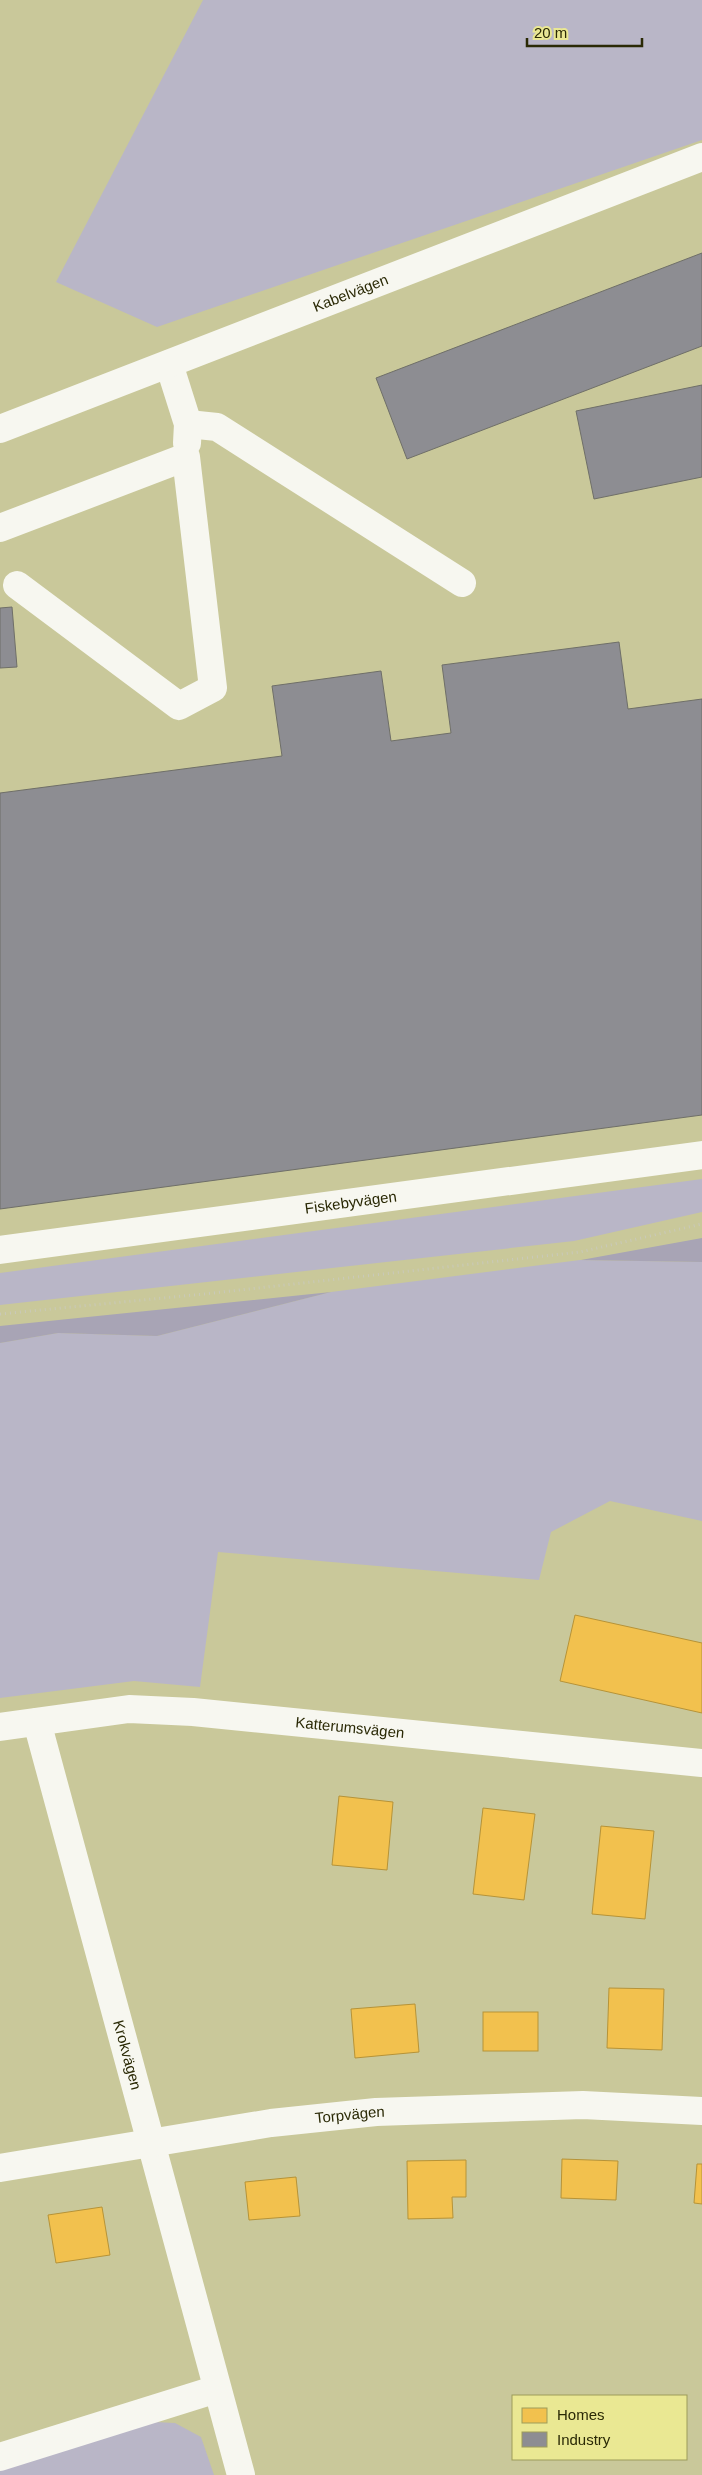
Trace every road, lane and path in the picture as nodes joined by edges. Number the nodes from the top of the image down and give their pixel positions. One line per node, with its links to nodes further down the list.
1 (702, 157): 2 (street, Kabelvägen)
2 (169, 364): 3 (street); 4 (street, Kabelvägen)
3 (188, 424): 5 (street); 7 (street)
4 (0, 430)
5 (186, 457): 6 (street); 8 (street)
6 (0, 528)
7 (462, 583)
8 (17, 585)
9 (702, 1155): 11 (street, Fiskebyvägen)
10 (702, 1224): 12 (path)
11 (0, 1250)
12 (0, 1314)
13 (37, 1722): 14 (street, Katterumsvägen); 15 (street, Katterumsvägen); 17 (street, Krokvägen)
14 (0, 1727)
15 (702, 1763)
16 (702, 2111): 17 (street, Torpvägen)
17 (151, 2143): 18 (street, Torpvägen); 19 (street, Krokvägen)
18 (0, 2168)
19 (217, 2389): 20 (street); 21 (street, Krokvägen)
20 (0, 2457)
21 (241, 2475)

